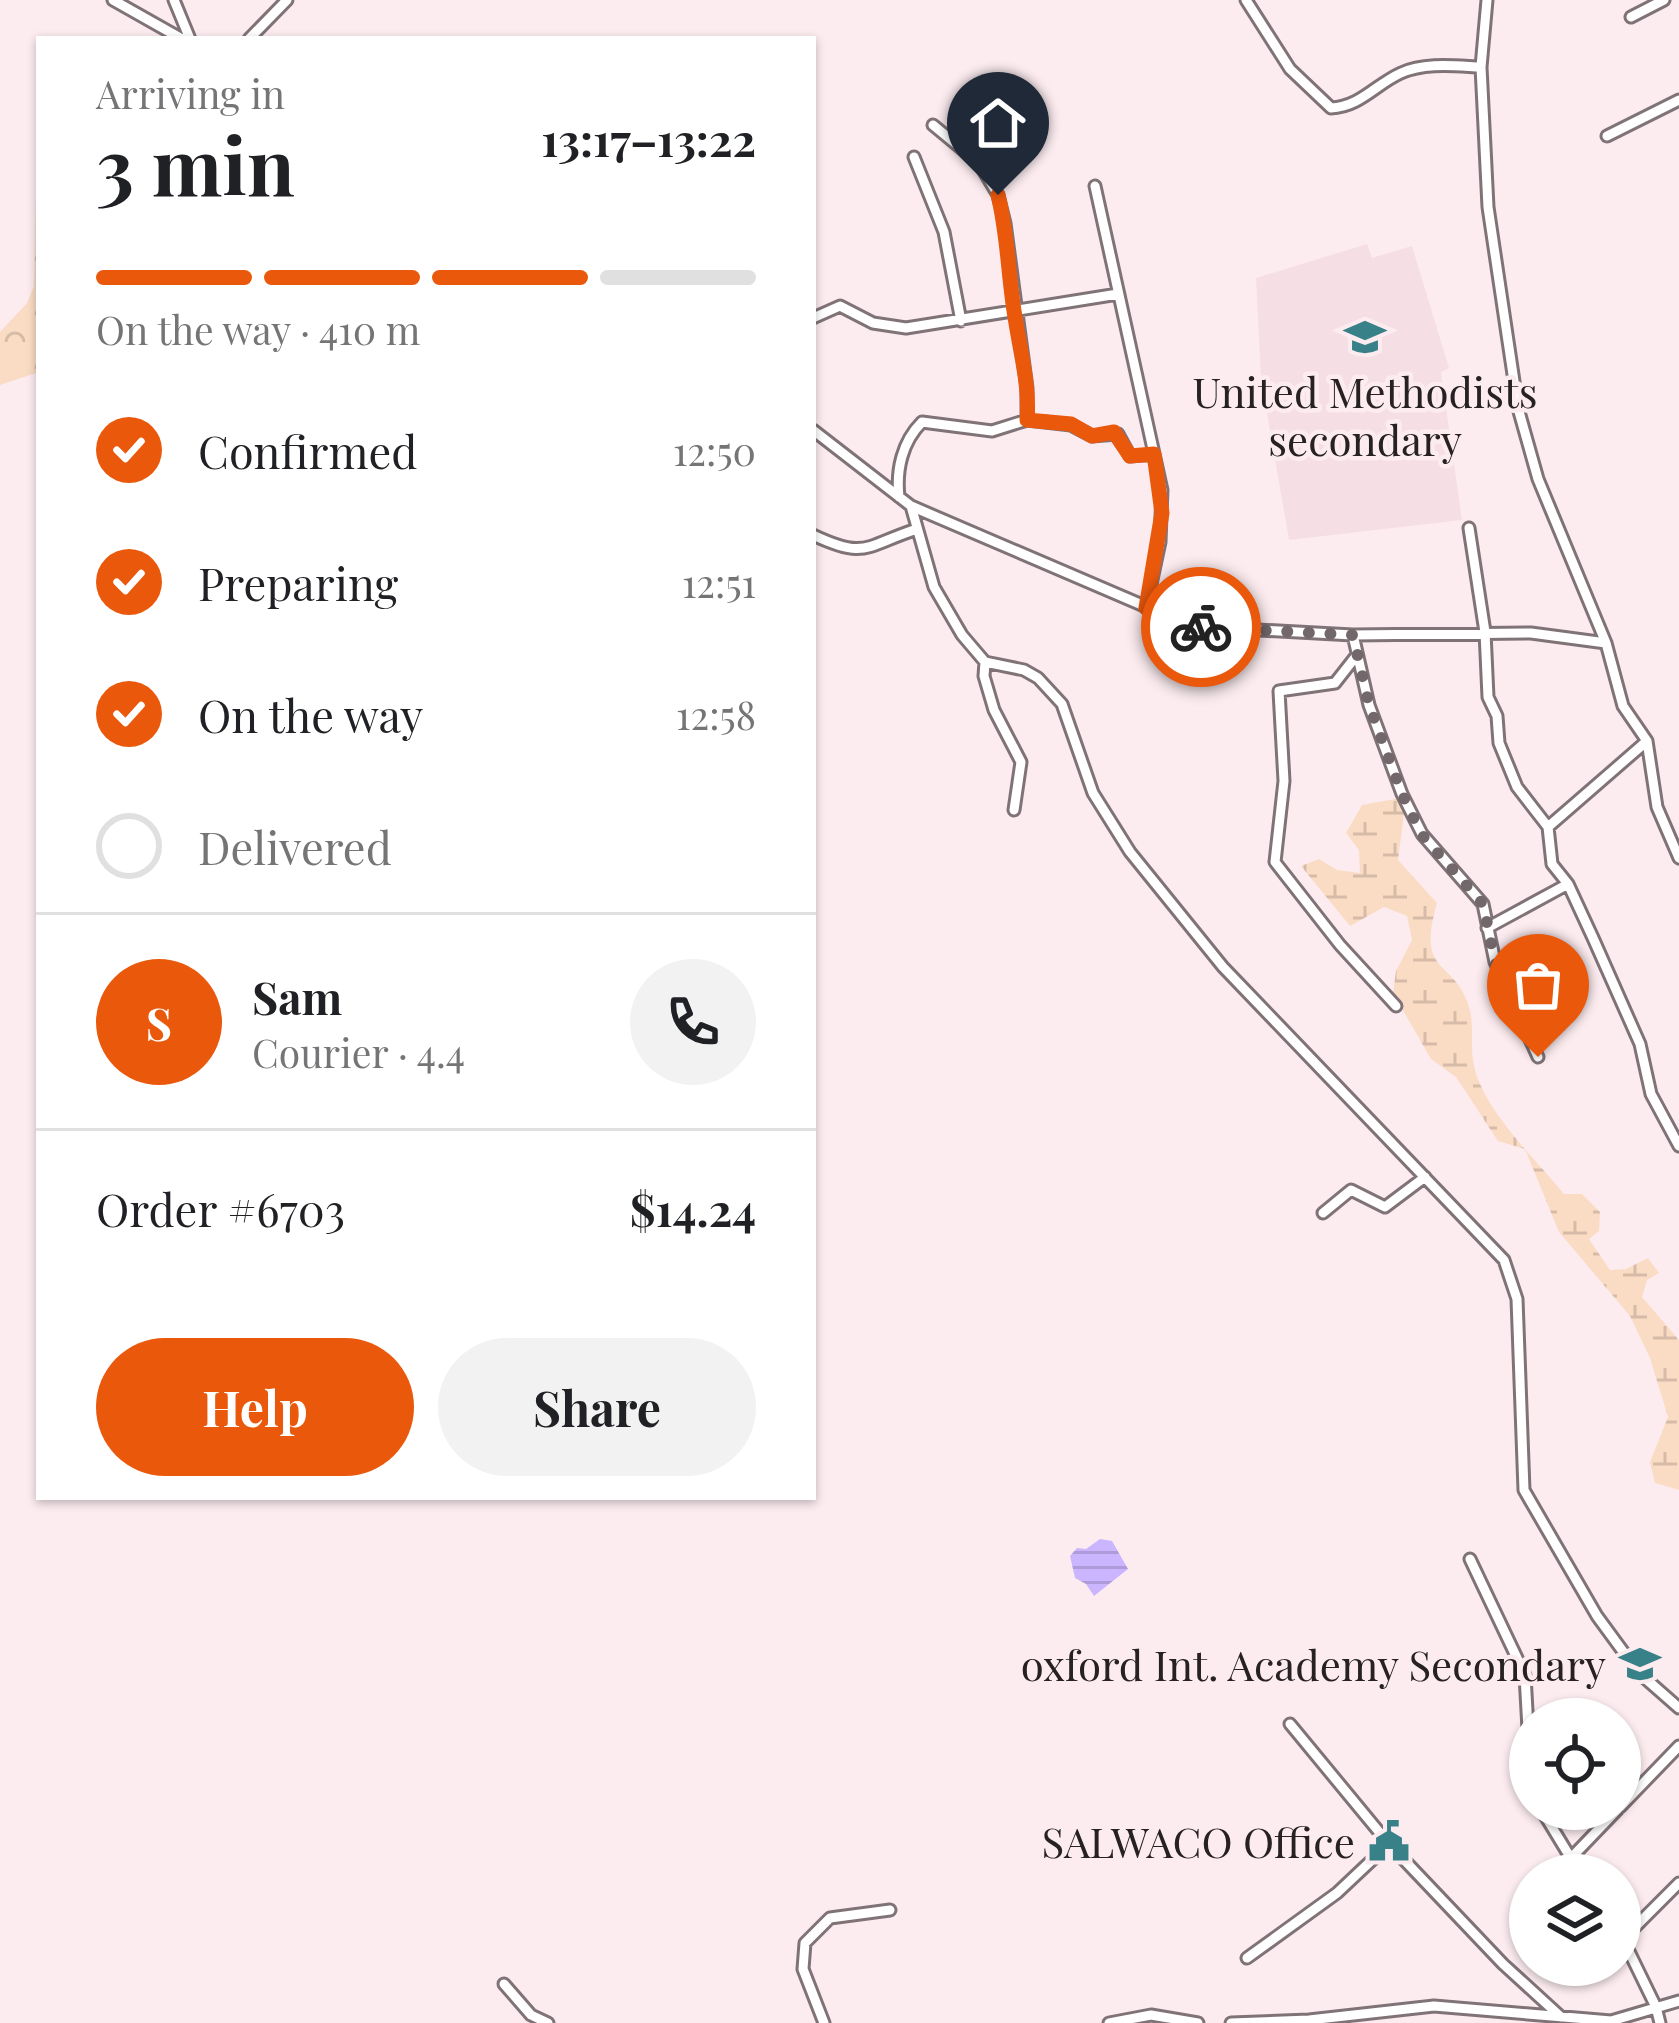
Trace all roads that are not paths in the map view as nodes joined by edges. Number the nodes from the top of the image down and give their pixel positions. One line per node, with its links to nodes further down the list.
1 (113, 0): 8 (street)
2 (174, 0): 9 (street)
3 (286, 0): 10 (street)
4 (1246, 0): 11 (street)
5 (1487, 0): 11 (street)
6 (1664, 0): 7 (street)
7 (1630, 17)
8 (180, 36)
9 (185, 36)
10 (252, 36)
11 (1481, 68): 32 (street)
12 (1679, 100): 14 (street)
13 (932, 125): 18 (street)
14 (1606, 136)
15 (914, 157): 20 (street)
16 (1095, 186): 17 (street)
17 (1118, 294): 18 (street); 23 (street)
18 (1014, 314): 20 (street); 21 (street)
19 (816, 317): 20 (street)
20 (962, 321)
21 (1027, 420): 23 (street); 24 (street)
22 (816, 432): 24 (street)
23 (1154, 454): 29 (street)
24 (899, 497): 25 (street)
25 (911, 506): 27 (street); 29 (street)
26 (1469, 528): 30 (street)
27 (917, 530): 28 (street); 34 (street)
28 (816, 536)
29 (1146, 608): 31 (street)
30 (1485, 632): 31 (street); 32 (street); 37 (street)
31 (1353, 635): 33 (street)
32 (1606, 643): 35 (street)
33 (1357, 656): 41 (street); 42 (street)
34 (985, 662): 36 (street); 45 (street)
35 (1646, 741): 37 (street); 38 (street)
36 (1014, 810)
37 (1548, 827): 40 (street)
38 (1676, 839): 39 (street)
39 (1679, 858)
40 (1568, 884): 41 (street); 44 (street)
41 (1486, 928): 43 (street)
42 (1396, 1006)
43 (1538, 1057)
44 (1679, 1146)
45 (1425, 1177): 46 (street); 49 (street)
46 (1323, 1213)
47 (1469, 1559): 48 (street)
48 (1526, 1698)
49 (1679, 1708)
50 (1290, 1724): 54 (street)
51 (1679, 1746): 52 (street)
52 (1641, 1785)
53 (1598, 1830): 55 (street)
54 (1389, 1844): 59 (street); 65 (street)
55 (1575, 1854)
56 (1679, 1883): 58 (street)
57 (890, 1910): 69 (street)
58 (1641, 1918)
59 (1247, 1958)
60 (1641, 1976): 64 (street)
61 (504, 1984): 68 (street)
62 (1679, 2001): 64 (street)
63 (1420, 2006): 66 (street); 72 (street); 73 (street)
64 (1656, 2007): 65 (street); 74 (street)
65 (1561, 2017): 66 (street)
66 (1523, 2019)
67 (1180, 2022): 70 (street); 71 (street)
68 (548, 2023)
69 (824, 2023)
70 (1109, 2023)
71 (1198, 2023)
72 (1231, 2023)
73 (1416, 2023)
74 (1660, 2023)

